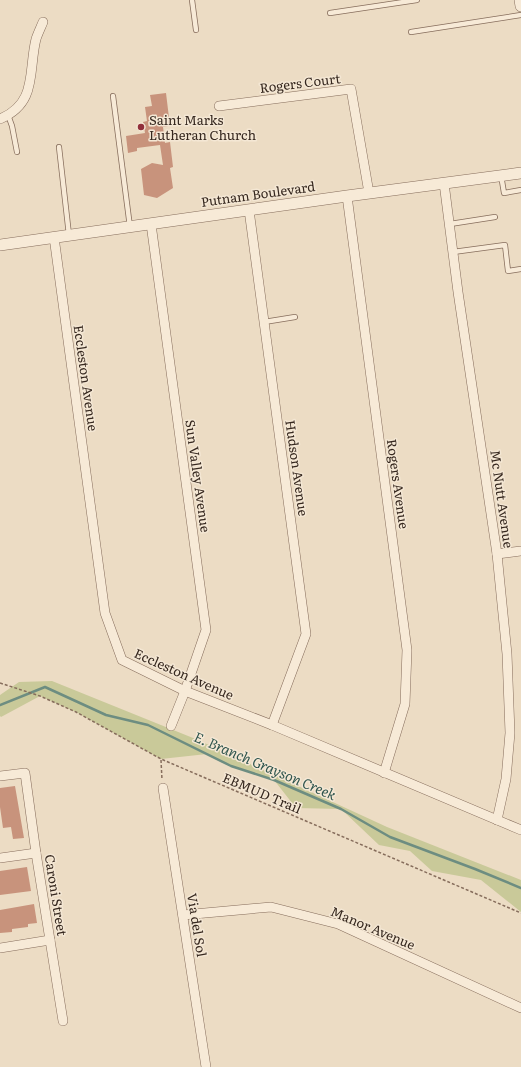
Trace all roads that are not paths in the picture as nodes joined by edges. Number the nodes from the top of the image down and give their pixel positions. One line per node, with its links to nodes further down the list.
1 (192, 0): 8 (lane)
2 (417, 0): 5 (lane)
3 (520, 0): 4 (street)
4 (521, 6)
5 (330, 13)
6 (521, 15): 9 (lane)
7 (43, 22): 12 (street)
8 (196, 30)
9 (411, 32)
10 (114, 96): 25 (lane)
11 (219, 106): 19 (street, Rogers Court)
12 (4, 117): 14 (lane)
13 (59, 147): 26 (lane)
14 (17, 152)
15 (521, 173): 16 (street, Putnam Boulevard)
16 (501, 175): 17 (street, Putnam Boulevard); 18 (lane)
17 (444, 183): 19 (street, Putnam Boulevard); 24 (street, Mc Nutt Avenue)
18 (521, 190)
19 (369, 193): 20 (street, Putnam Boulevard)
20 (347, 196): 21 (street, Putnam Boulevard); 38 (street, Rogers Avenue)
21 (248, 210): 23 (street, Putnam Boulevard); 32 (street, Hudson Avenue)
22 (495, 217): 24 (lane)
23 (151, 224): 25 (street, Putnam Boulevard); 35 (street, Sun Valley Avenue)
24 (450, 224): 29 (street, Mc Nutt Avenue)
25 (130, 227): 26 (street, Putnam Boulevard)
26 (70, 235): 27 (street, Putnam Boulevard)
27 (54, 237): 28 (street, Putnam Boulevard); 35 (street, Eccleston Avenue)
28 (0, 245)
29 (453, 252): 30 (lane); 34 (street, Mc Nutt Avenue)
30 (521, 269)
31 (295, 317): 32 (lane)
32 (264, 322): 36 (street, Hudson Avenue)
33 (521, 550): 34 (street)
34 (497, 554): 41 (street, Mc Nutt Avenue)
35 (185, 691): 36 (street, Eccleston Avenue); 37 (street, Sun Valley Avenue)
36 (272, 725): 38 (street, Eccleston Avenue)
37 (171, 726)
38 (384, 773): 41 (street, Eccleston Avenue)
39 (0, 776): 43 (street, Caroni Street)
40 (162, 788): 45 (street, Via del Sol)
41 (497, 820): 42 (street, Eccleston Avenue)
42 (521, 830)
43 (36, 854): 44 (street); 46 (street, Caroni Street)
44 (0, 858)
45 (183, 915): 48 (street, Manor Avenue); 50 (street, Via del Sol)
46 (50, 940): 47 (street); 49 (street, Caroni Street)
47 (0, 948)
48 (521, 1008)
49 (63, 1020)
50 (206, 1067)

